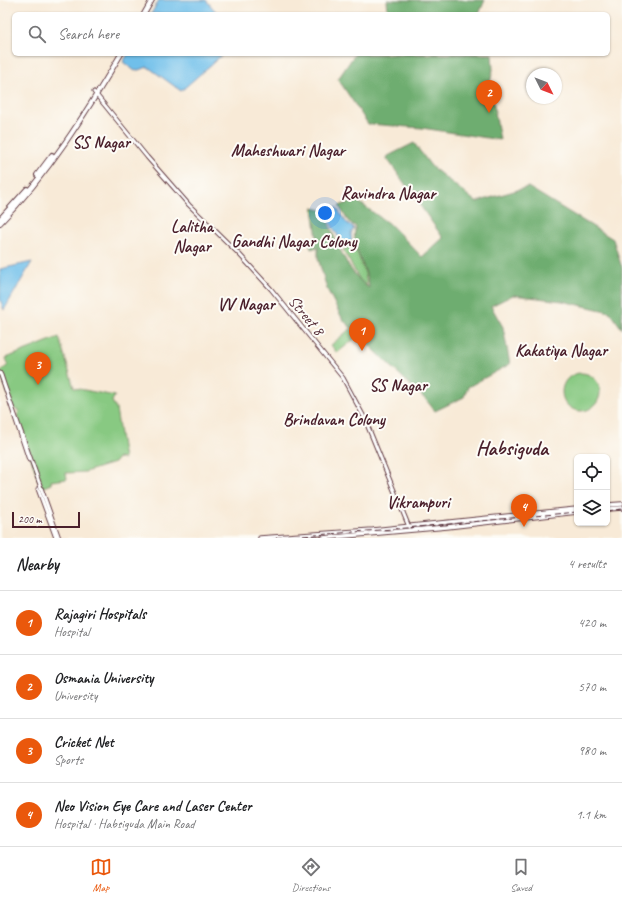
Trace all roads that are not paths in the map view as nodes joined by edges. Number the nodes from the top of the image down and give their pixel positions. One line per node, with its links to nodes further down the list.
1 (151, 0): 2 (highway)
2 (144, 12)
3 (117, 56): 5 (highway)
4 (120, 56): 5 (highway)
5 (95, 93): 6 (highway); 17 (street, Street 8)
6 (33, 183): 7 (highway); 8 (highway)
7 (0, 219)
8 (0, 223)
9 (0, 374): 19 (street)
10 (622, 504): 11 (main road)
11 (610, 506)
12 (622, 508): 14 (main road)
13 (574, 509): 16 (main road)
14 (610, 509)
15 (574, 512): 16 (main road)
16 (532, 515): 17 (main road); 21 (main road)
17 (409, 526): 18 (main road)
18 (302, 536): 20 (main road)
19 (57, 538)
20 (260, 538)
21 (323, 538)

